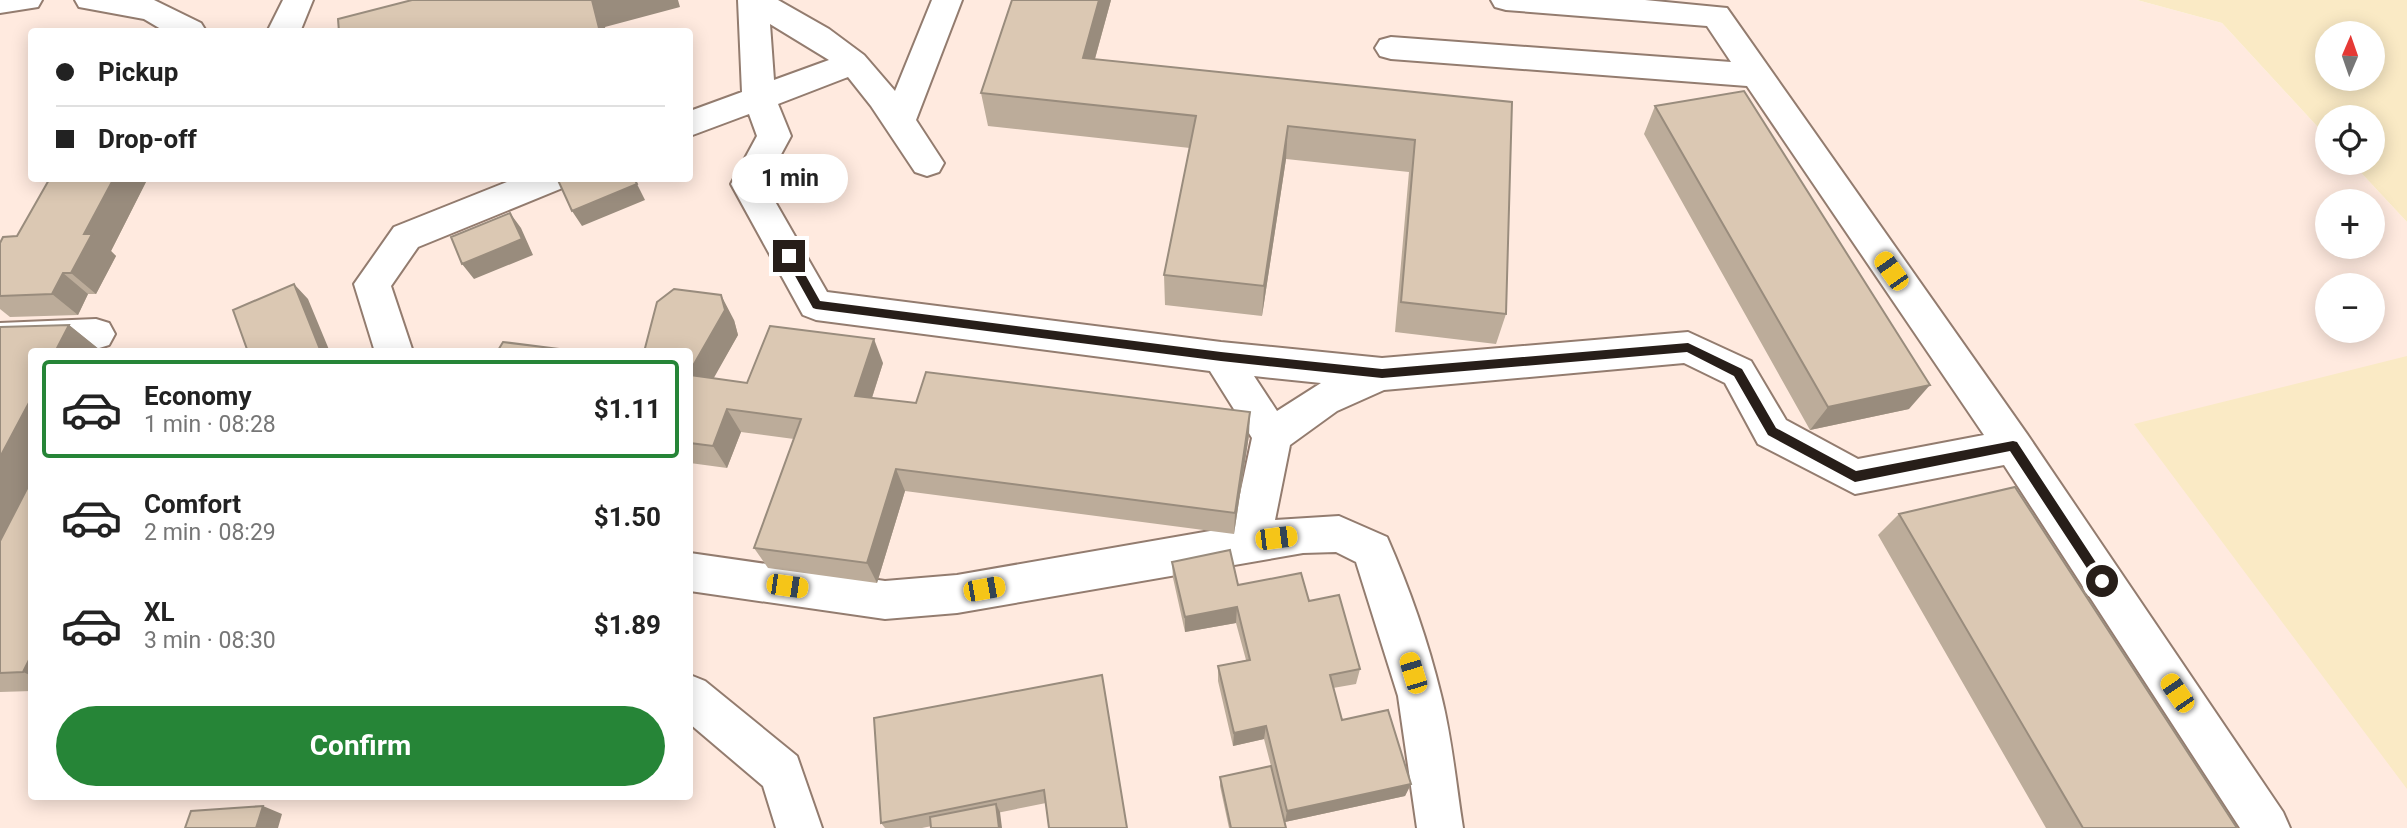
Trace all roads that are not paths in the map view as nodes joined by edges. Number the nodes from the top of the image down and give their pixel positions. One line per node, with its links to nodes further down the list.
1 (27, 0): 6 (street)
2 (90, 0): 8 (street)
3 (755, 0): 10 (street); 12 (street)
4 (947, 0): 13 (street)
5 (1506, 0): 7 (street)
6 (0, 2)
7 (1711, 8): 11 (street)
8 (185, 28)
9 (1391, 48): 11 (street)
10 (853, 63): 12 (street); 13 (street)
11 (1755, 75): 23 (street)
12 (759, 96): 14 (street); 20 (street)
13 (900, 122): 15 (street)
14 (693, 123)
15 (927, 163)
16 (543, 182): 19 (street)
17 (96, 334): 18 (street)
18 (0, 338)
19 (393, 348)
20 (1221, 357): 21 (street); 22 (street)
21 (1382, 374): 22 (street); 23 (street)
22 (1272, 436): 24 (street)
23 (2013, 446): 29 (street)
24 (1250, 542): 25 (street); 28 (street)
25 (693, 572)
26 (693, 699): 27 (street)
27 (799, 828)
28 (1440, 828)
29 (2267, 828)

